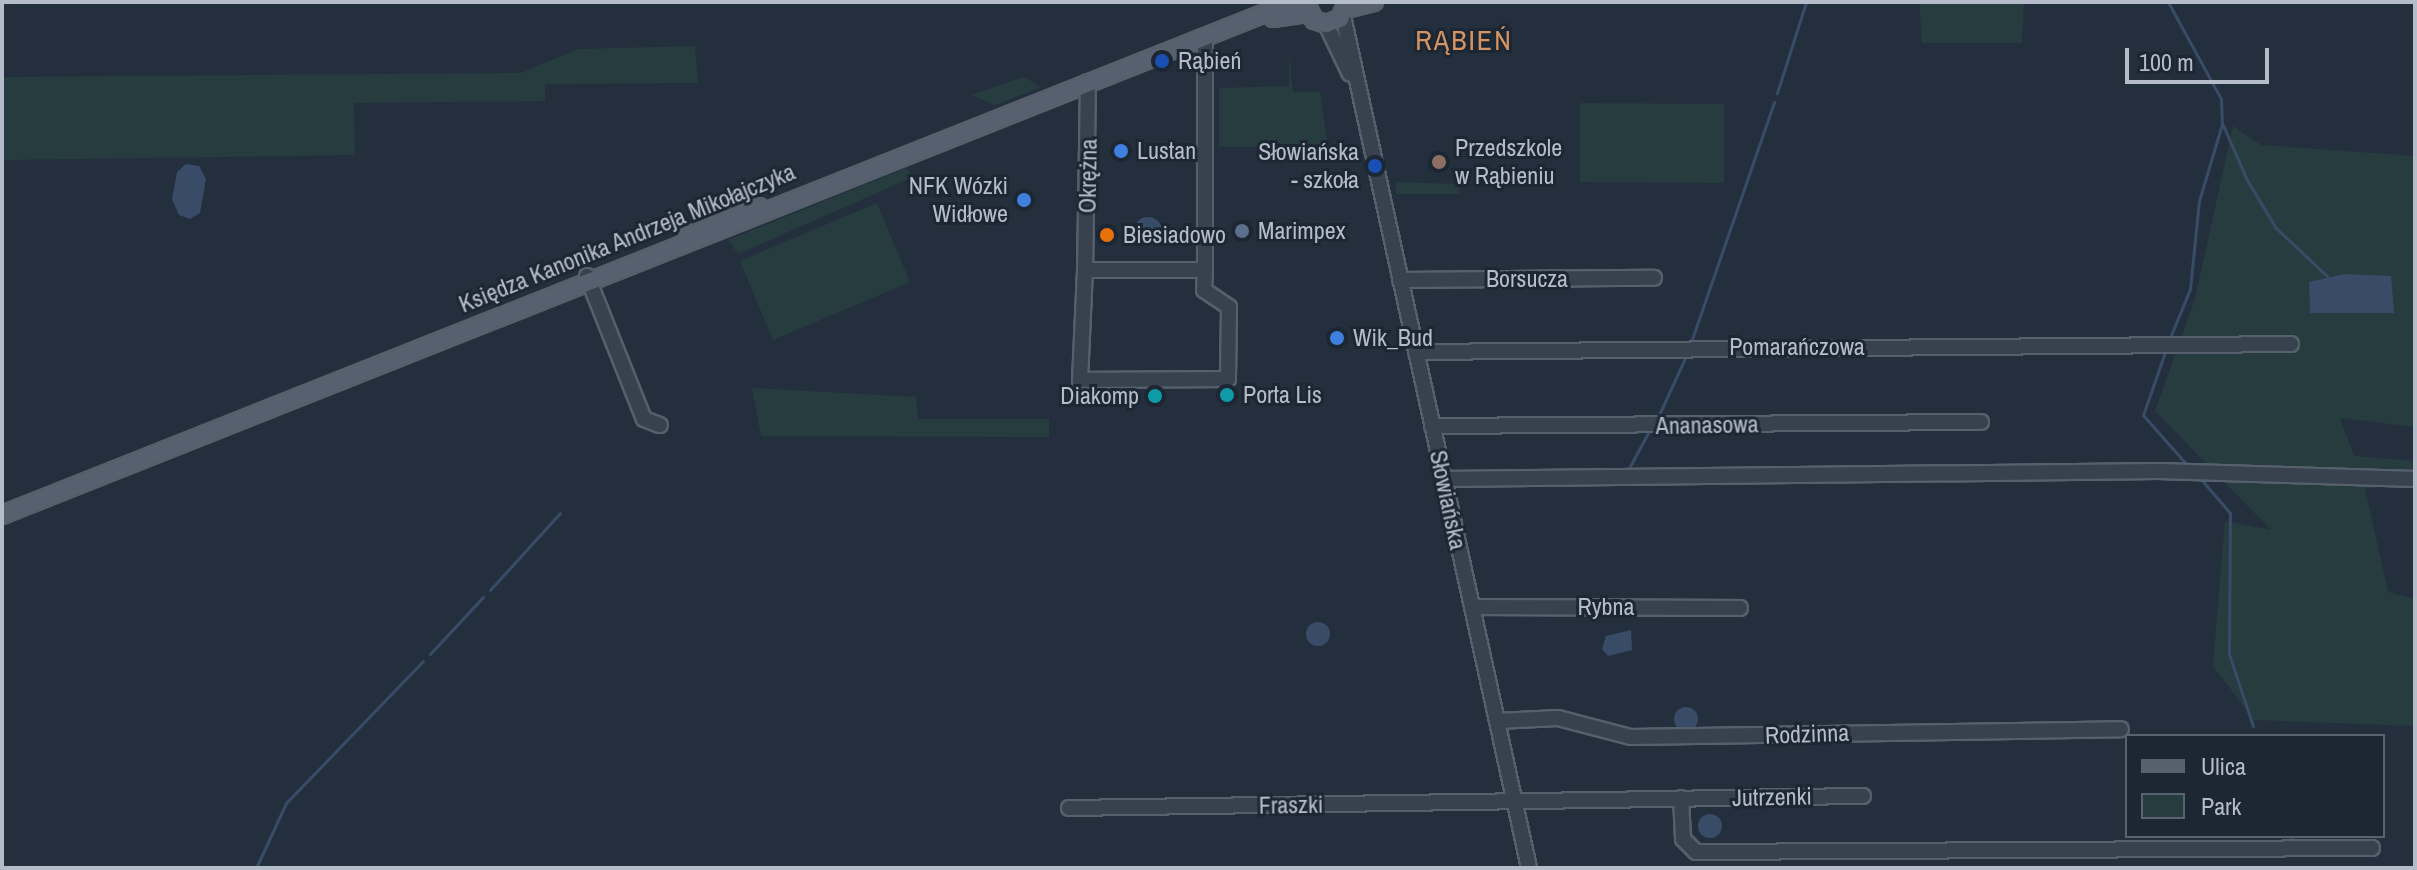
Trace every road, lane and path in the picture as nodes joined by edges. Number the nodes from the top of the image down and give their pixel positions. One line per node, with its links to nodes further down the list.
1 (1293, 2): 6 (main road, Księdza Kanonika Andrzeja Mikołajczyka)
2 (1374, 2): 4 (main road)
3 (1307, 7): 5 (main road); 6 (main road, Księdza Kanonika Andrzeja Mikołajczyka)
4 (1345, 9): 5 (main road); 8 (street, Słowiańska)
5 (1326, 24): 8 (street, Słowiańska)
6 (1205, 36): 7 (main road, Księdza Kanonika Andrzeja Mikołajczyka); 10 (street, Okrężna)
7 (1088, 82): 9 (street, Okrężna); 13 (main road, Księdza Kanonika Andrzeja Mikołajczyka)
8 (1368, 132): 12 (street, Słowiańska)
9 (1085, 270): 10 (street); 10 (street, Okrężna)
10 (1205, 270)
11 (1654, 278): 12 (street, Borsucza)
12 (1400, 280): 15 (street, Słowiańska)
13 (589, 281): 17 (street); 21 (main road, Księdza Kanonika Andrzeja Mikołajczyka)
14 (2291, 344): 15 (street, Pomarańczowa)
15 (1416, 352): 18 (street, Słowiańska)
16 (1981, 422): 18 (street, Ananasowa)
17 (660, 425)
18 (1432, 426): 19 (street, Słowiańska)
19 (1444, 479): 20 (street); 22 (street, Słowiańska)
20 (2415, 479)
21 (2, 515)
22 (1472, 607): 23 (street, Rybna); 24 (street, Słowiańska)
23 (1740, 608)
24 (1497, 721): 25 (street, Rodzinna); 28 (street, Słowiańska)
25 (2121, 729)
26 (1863, 796): 27 (street, Jutrzenki)
27 (1681, 798): 28 (street, Jutrzenki); 30 (street)
28 (1514, 801): 29 (street, Fraszki); 31 (street, Słowiańska)
29 (1069, 808)
30 (2372, 848)
31 (1529, 868)

